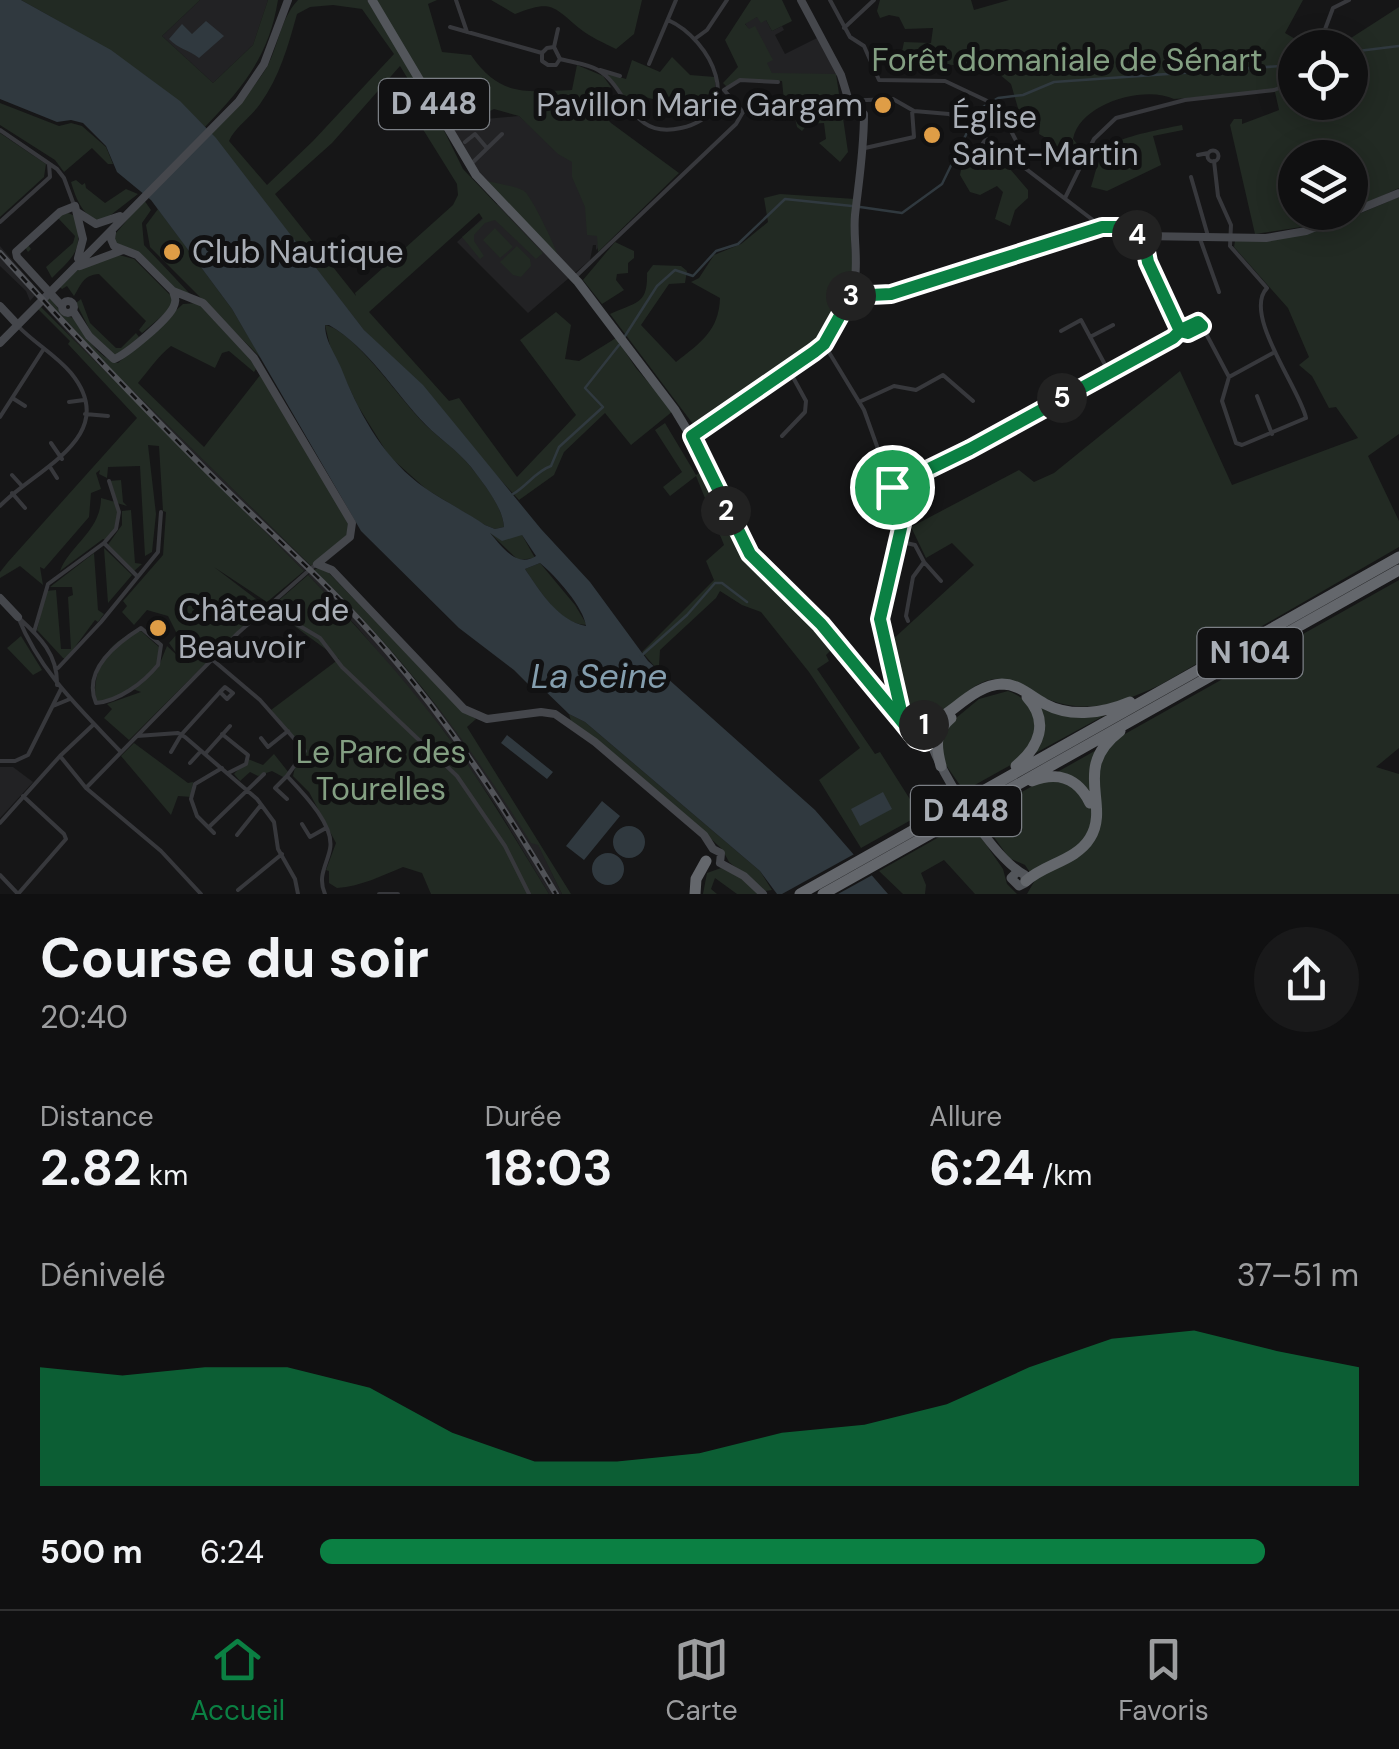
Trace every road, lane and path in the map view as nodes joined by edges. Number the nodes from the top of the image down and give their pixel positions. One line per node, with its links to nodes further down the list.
1 (285, 0): 46 (street)
2 (369, 0): 39 (main road, D 448)
3 (456, 0): 15 (street)
4 (676, 0): 10 (street)
5 (727, 0): 16 (street)
6 (801, 0): 26 (street)
7 (830, 0): 12 (street)
8 (874, 0): 12 (street)
9 (1348, 0): 14 (street)
10 (668, 20): 16 (street); 20 (street)
11 (450, 28): 15 (street)
12 (844, 28): 38 (street)
13 (558, 29): 17 (street)
14 (1324, 30)
15 (467, 32): 18 (street)
16 (696, 38): 24 (street)
17 (554, 47): 18 (street); 19 (street)
18 (542, 53): 19 (street)
19 (560, 58): 21 (street)
20 (649, 64)
21 (598, 70): 22 (street); 24 (street)
22 (620, 76)
23 (778, 82): 24 (street)
24 (721, 89): 28 (street)
25 (1278, 89): 38 (street)
26 (848, 98): 27 (street); 28 (street); 34 (street)
27 (912, 110): 31 (street); 34 (street)
28 (744, 112): 55 (street)
29 (0, 130): 37 (street)
30 (502, 134): 33 (street)
31 (986, 139): 36 (street); 44 (street)
32 (466, 142): 33 (street)
33 (486, 147): 39 (street)
34 (865, 148): 58 (street)
35 (1198, 154): 51 (street)
36 (974, 156)
37 (49, 162): 40 (street); 41 (street)
38 (1083, 163): 44 (street)
39 (470, 165): 55 (main road, D 448)
40 (61, 173): 41 (street); 45 (street)
41 (50, 177): 47 (street)
42 (1191, 177): 50 (street)
43 (1399, 193): 51 (street)
44 (1066, 198): 48 (street)
45 (76, 209): 46 (street); 53 (street); 57 (street)
46 (119, 220): 52 (street); 53 (street); 54 (street)
47 (0, 222)
48 (1102, 227): 49 (street); 58 (street)
49 (1143, 236): 50 (street); 63 (street)
50 (1203, 236): 51 (street); 56 (street)
51 (1229, 238): 68 (street)
52 (125, 250): 54 (street); 57 (street)
53 (78, 258): 54 (street)
54 (67, 273): 60 (street)
55 (574, 278): 85 (main road, D 448)
56 (1218, 292)
57 (174, 294): 101 (street)
58 (851, 296): 66 (street)
59 (0, 306): 60 (street)
60 (16, 324): 65 (street); 67 (street)
61 (1113, 325): 64 (street)
62 (1061, 331): 64 (street)
63 (1180, 331): 70 (street); 71 (street)
64 (1090, 337): 70 (street)
65 (0, 340)
66 (824, 344): 69 (street); 77 (street)
67 (43, 350): 73 (street); 74 (street)
68 (1274, 352): 71 (street); 82 (street)
69 (789, 370): 85 (street); 86 (street)
70 (1109, 372): 94 (street)
71 (1229, 377): 84 (street)
72 (1256, 396): 84 (street)
73 (14, 399): 78 (street); 80 (street)
74 (84, 400): 76 (street); 79 (street)
75 (973, 400): 77 (street)
76 (69, 402)
77 (860, 402): 94 (street)
78 (26, 406)
79 (85, 414): 81 (street); 88 (street)
80 (1, 415)
81 (108, 416)
82 (1306, 418): 83 (street); 84 (street)
83 (1314, 424)
84 (1272, 434)
85 (692, 436): 127 (main road, D 448)
86 (782, 436)
87 (51, 443): 88 (street)
88 (62, 458): 89 (street)
89 (50, 467): 91 (street); 93 (street)
90 (12, 475): 93 (street)
91 (57, 478)
92 (109, 481): 100 (street)
93 (22, 486): 95 (street)
94 (892, 487): 99 (street)
95 (12, 493): 96 (street); 97 (street)
96 (0, 506)
97 (25, 508)
98 (161, 512): 107 (street)
99 (897, 541): 103 (street); 127 (street)
100 (104, 543): 107 (street); 112 (street)
101 (333, 550): 104 (street); 105 (street)
102 (1399, 557): 119 (highway, N 104)
103 (924, 562): 108 (street); 113 (street)
104 (317, 564): 105 (street); 110 (street)
105 (332, 570): 163 (street)
106 (1399, 570): 124 (highway, N 104)
107 (137, 576): 117 (street)
108 (941, 581)
109 (0, 598): 111 (street)
110 (266, 606): 116 (street); 174 (street)
111 (18, 617): 114 (street)
112 (37, 618): 114 (street); 115 (street)
113 (908, 621)
114 (26, 628): 115 (street); 118 (street)
115 (34, 632): 117 (street)
116 (212, 660): 130 (street); 134 (street)
117 (58, 668): 118 (street)
118 (59, 687): 121 (street); 123 (street)
119 (1162, 690): 132 (highway); 147 (highway, N 104)
120 (220, 692): 133 (street)
121 (70, 699): 123 (street); 126 (street)
122 (96, 702): 122 (street); 126 (street)
123 (52, 706): 140 (street)
124 (1148, 710): 147 (highway, N 104); 165 (highway)
125 (957, 712): 132 (highway); 142 (highway); 147 (highway)
126 (84, 714): 128 (street)
127 (902, 720): 132 (main road, D 448)
128 (94, 724): 136 (street); 139 (street)
129 (230, 726): 131 (street)
130 (288, 731): 135 (street); 146 (street)
131 (222, 734): 138 (street); 144 (street)
132 (924, 734): 142 (main road, D 448); 165 (main road, D 448)
133 (182, 735): 134 (street); 137 (street); 138 (street)
134 (137, 736): 136 (street)
135 (262, 738)
136 (120, 751): 148 (street)
137 (170, 752)
138 (203, 752): 141 (street); 143 (street)
139 (60, 756): 148 (street); 150 (street)
140 (0, 762)
141 (190, 764)
142 (941, 766): 165 (main road, D 448)
143 (222, 768): 144 (street); 152 (street)
144 (228, 774): 149 (street)
145 (264, 774): 149 (street)
146 (287, 776): 153 (street); 158 (street)
147 (1006, 784): 162 (highway, N 104); 165 (highway)
148 (86, 788): 169 (street)
149 (247, 791): 154 (street); 157 (street)
150 (23, 796): 155 (street); 168 (street)
151 (183, 798): 152 (street)
152 (191, 799): 157 (street)
153 (286, 799)
154 (261, 804): 160 (street); 161 (street)
155 (0, 823)
156 (302, 824): 158 (street)
157 (210, 826): 159 (street)
158 (326, 828): 171 (street)
159 (214, 833)
160 (237, 835)
161 (282, 854): 166 (street); 170 (street)
162 (881, 854): 167 (highway, N 104); 177 (highway, N 104)
163 (713, 860): 175 (highway); 176 (street)
164 (0, 875): 168 (street)
165 (1020, 882)
166 (238, 890)
167 (799, 893)
168 (18, 894)
169 (201, 894)
170 (298, 894)
171 (324, 894)
172 (380, 894): 173 (street)
173 (398, 894)
174 (529, 894)
175 (697, 894)
176 (763, 894)
177 (822, 894)

